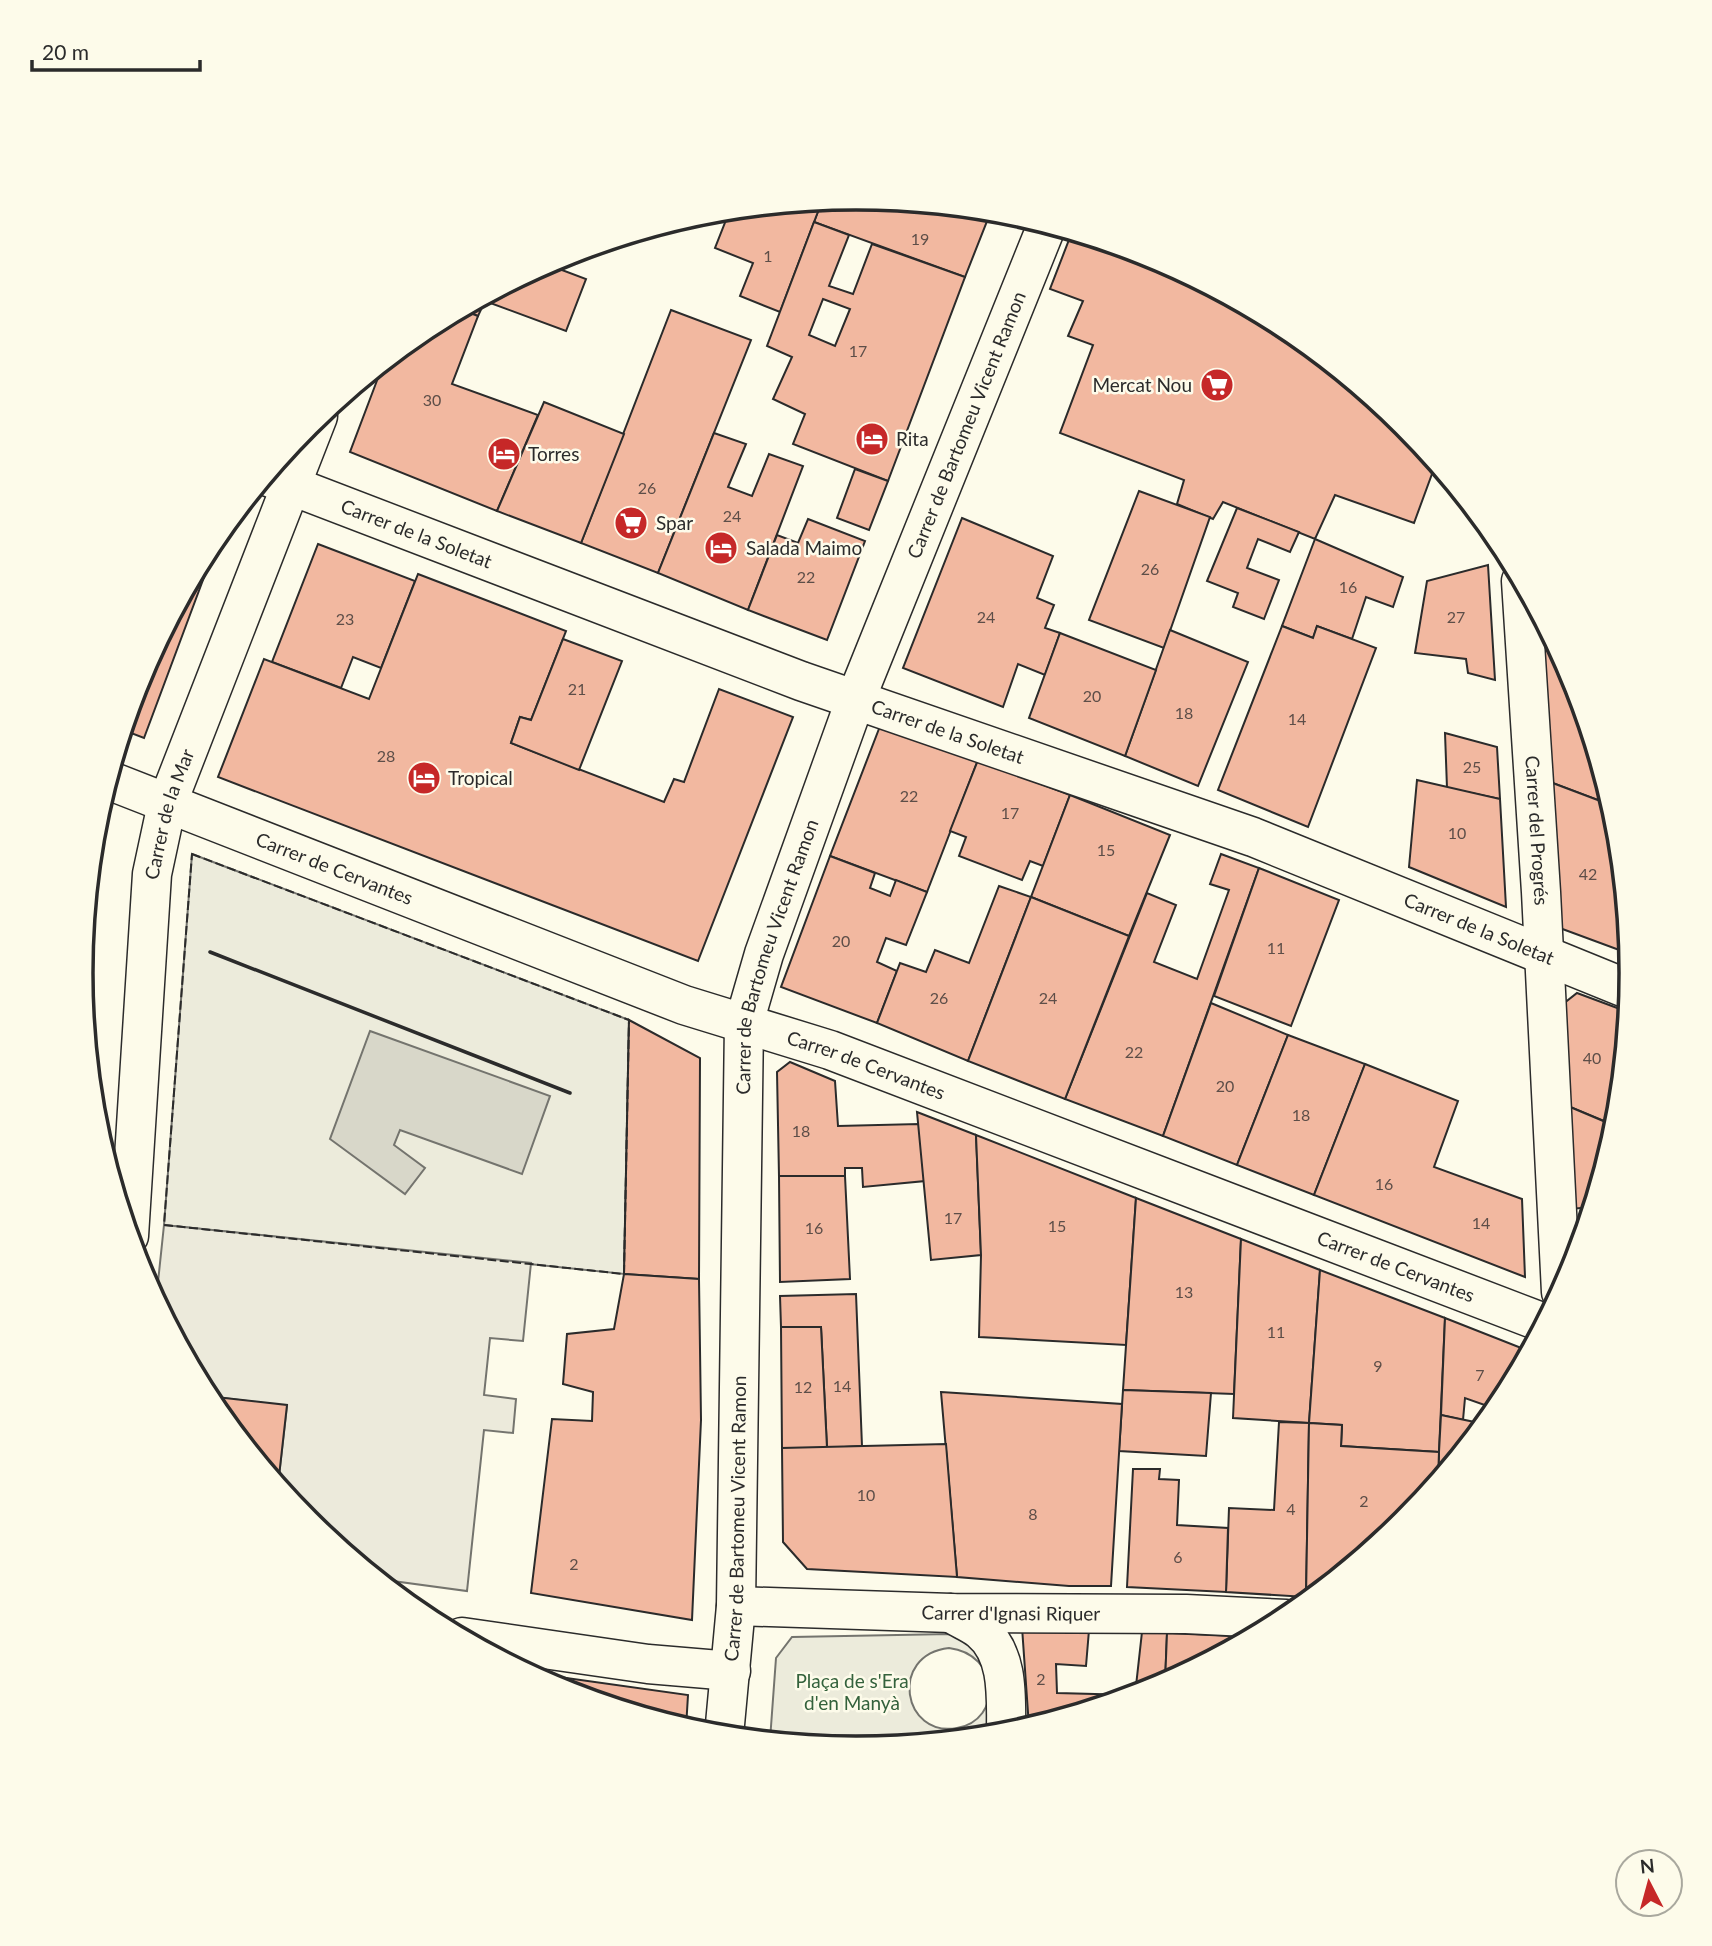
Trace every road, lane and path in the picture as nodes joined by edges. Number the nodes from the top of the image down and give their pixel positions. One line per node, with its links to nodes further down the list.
1 (1044, 233): 5 (street, Carrer de Bartomeu Vicent Ramon)
2 (290, 461): 3 (street, Carrer de la Mar)
3 (278, 481): 5 (street, Carrer de la Soletat); 7 (street, Carrer de la Mar)
4 (1538, 634): 8 (street, Carrer del Progrés)
5 (855, 701): 8 (street, Carrer de la Soletat); 10 (street, Carrer de Bartomeu Vicent Ramon)
6 (117, 784): 7 (street, Carrer de Cervantes)
7 (167, 804): 10 (street, Carrer de Cervantes); 11 (street, Carrer de la Mar)
8 (1544, 954): 9 (street, Carrer de la Soletat); 12 (street, Carrer del Progrés)
9 (1619, 985)
10 (744, 1023): 13 (street, Carrer de Cervantes); 14 (street, Carrer de Bartomeu Vicent Ramon)
11 (131, 1210)
12 (1559, 1270)
13 (1536, 1320)
14 (736, 1606): 15 (street, Carrer d'Ignasi Riquer); 18 (street, Carrer de Bartomeu Vicent Ramon)
15 (951, 1613): 16 (street, Carrer d'Ignasi Riquer); 19 (street)
16 (1264, 1618)
17 (486, 1641): 18 (street)
18 (731, 1671): 20 (street, Carrer de Bartomeu Vicent Ramon)
19 (1006, 1722)
20 (725, 1725)

